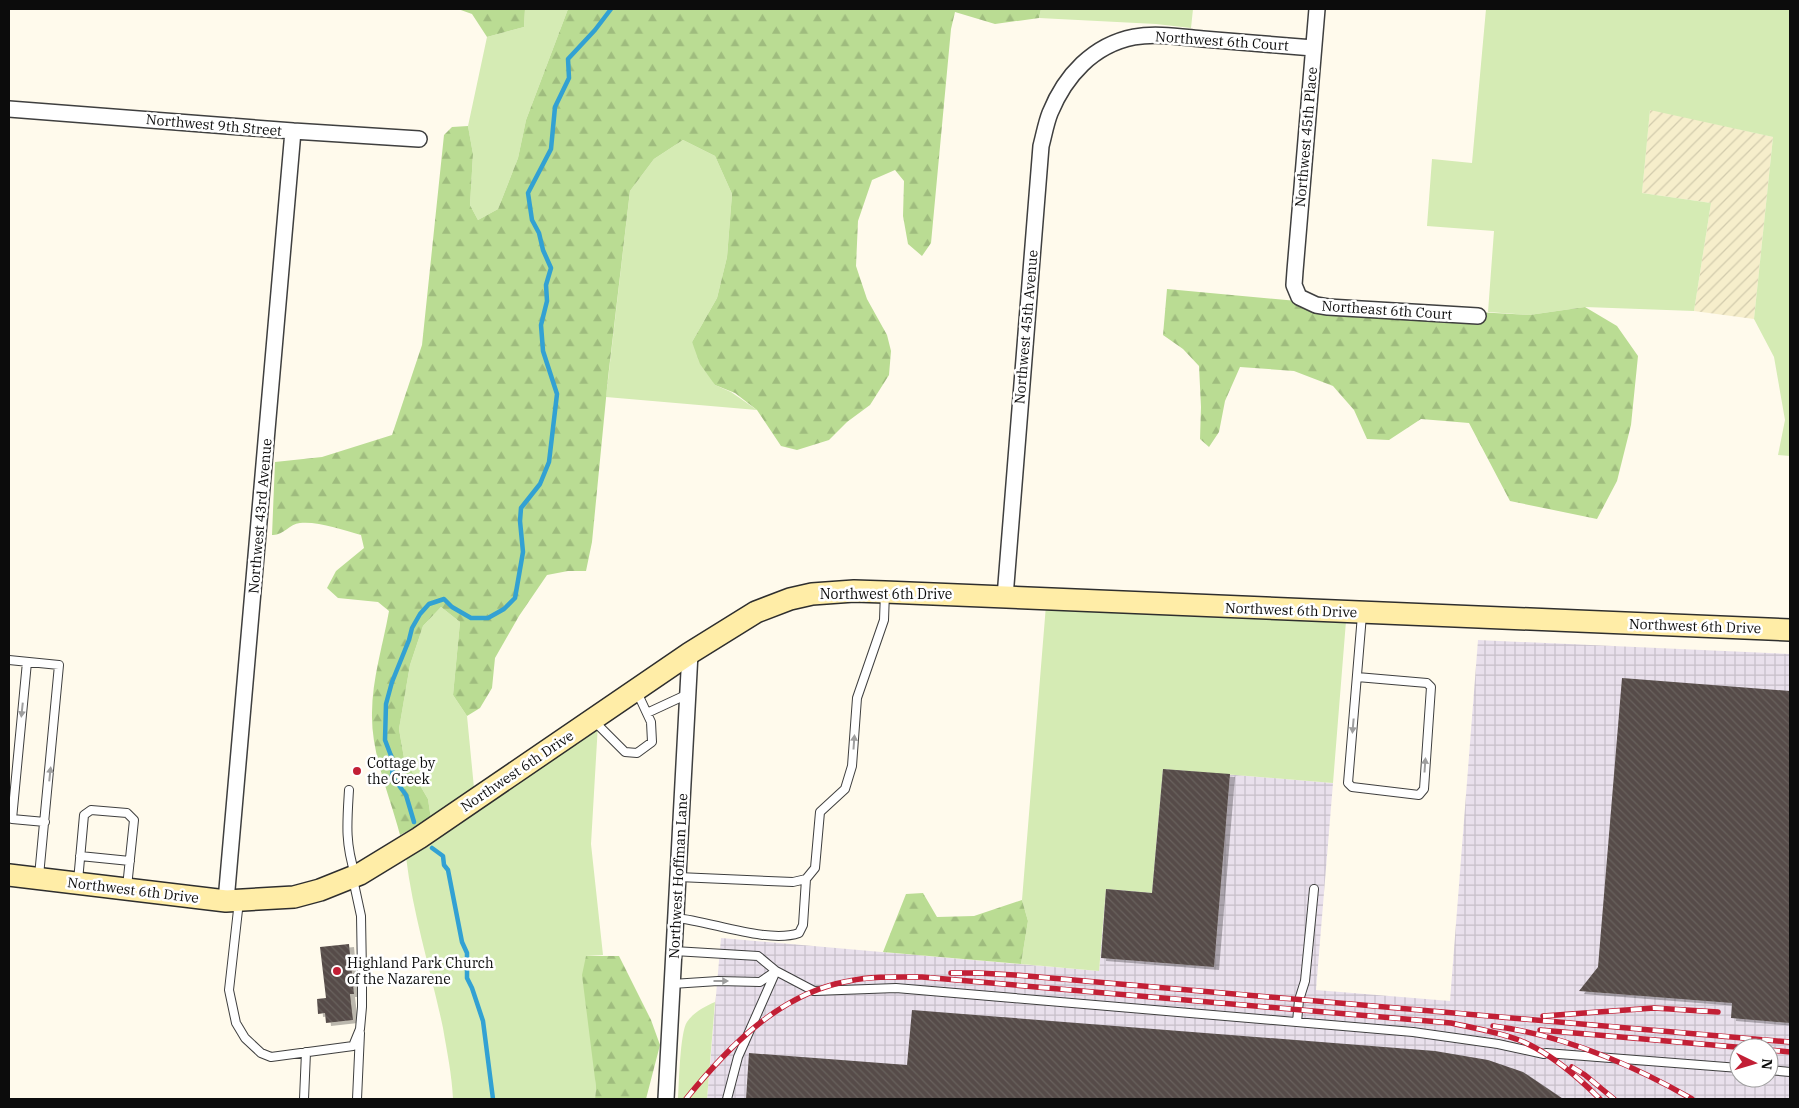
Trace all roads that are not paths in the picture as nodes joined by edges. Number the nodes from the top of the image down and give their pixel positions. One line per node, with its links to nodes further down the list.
1 (1316, 9): 2 (street, Northwest 45th Place)
2 (1313, 48): 3 (street, Northwest 6th Court); 7 (street, Northwest 45th Place)
3 (1079, 67): 10 (street, Northwest 45th Avenue)
4 (9, 109): 5 (street, Northwest 9th Street)
5 (293, 131): 6 (street, Northwest 9th Street); 33 (street, Northwest 43rd Avenue)
6 (419, 139)
7 (1295, 266): 8 (street, Northeast 6th Court)
8 (1478, 316)
9 (885, 592): 10 (main road, Northwest 6th Drive); 13 (main road, Northwest 6th Drive); 29 (lane, one-way to 9)
10 (1005, 597): 11 (main road, Northwest 6th Drive)
11 (1362, 613): 12 (main road, Northwest 6th Drive); 16 (lane)
12 (1790, 630)
13 (690, 653): 17 (main road, Northwest 6th Drive); 18 (street, Northwest Hoffman Lane)
14 (9, 660): 15 (lane)
15 (27, 662): 22 (lane, one-way to 15); 22 (lane, one-way to 22)
16 (1357, 677): 16 (lane, one-way to 16)
17 (636, 690): 19 (lane); 20 (main road, Northwest 6th Drive)
18 (688, 694): 19 (lane); 27 (street, Northwest Hoffman Lane)
19 (647, 713): 20 (lane)
20 (592, 720): 26 (main road, Northwest 6th Drive)
21 (349, 790): 26 (lane)
22 (45, 822): 28 (lane)
23 (80, 856): 24 (lane); 24 (lane); 30 (lane)
24 (130, 861): 31 (lane)
25 (9, 875): 28 (main road, Northwest 6th Drive)
26 (354, 877): 33 (main road, Northwest 6th Drive); 39 (lane)
27 (678, 877): 29 (lane); 34 (street, Northwest Hoffman Lane)
28 (39, 878): 30 (main road, Northwest 6th Drive)
29 (806, 879): 34 (lane)
30 (77, 883): 31 (main road, Northwest 6th Drive)
31 (127, 889): 33 (main road, Northwest 6th Drive)
32 (1314, 889): 38 (lane)
33 (232, 901): 40 (lane)
34 (676, 918): 35 (street, Northwest Hoffman Lane)
35 (674, 950): 36 (lane); 37 (street, Northwest Hoffman Lane)
36 (776, 971): 37 (lane, one-way to 36); 38 (lane); 45 (lane)
37 (672, 984): 44 (street, Northwest Hoffman Lane)
38 (1297, 1022): 41 (lane)
39 (360, 1029): 40 (lane); 43 (lane)
40 (306, 1052): 42 (lane)
41 (1729, 1067)
42 (304, 1099)
43 (357, 1099)
44 (666, 1099)
45 (727, 1099)

